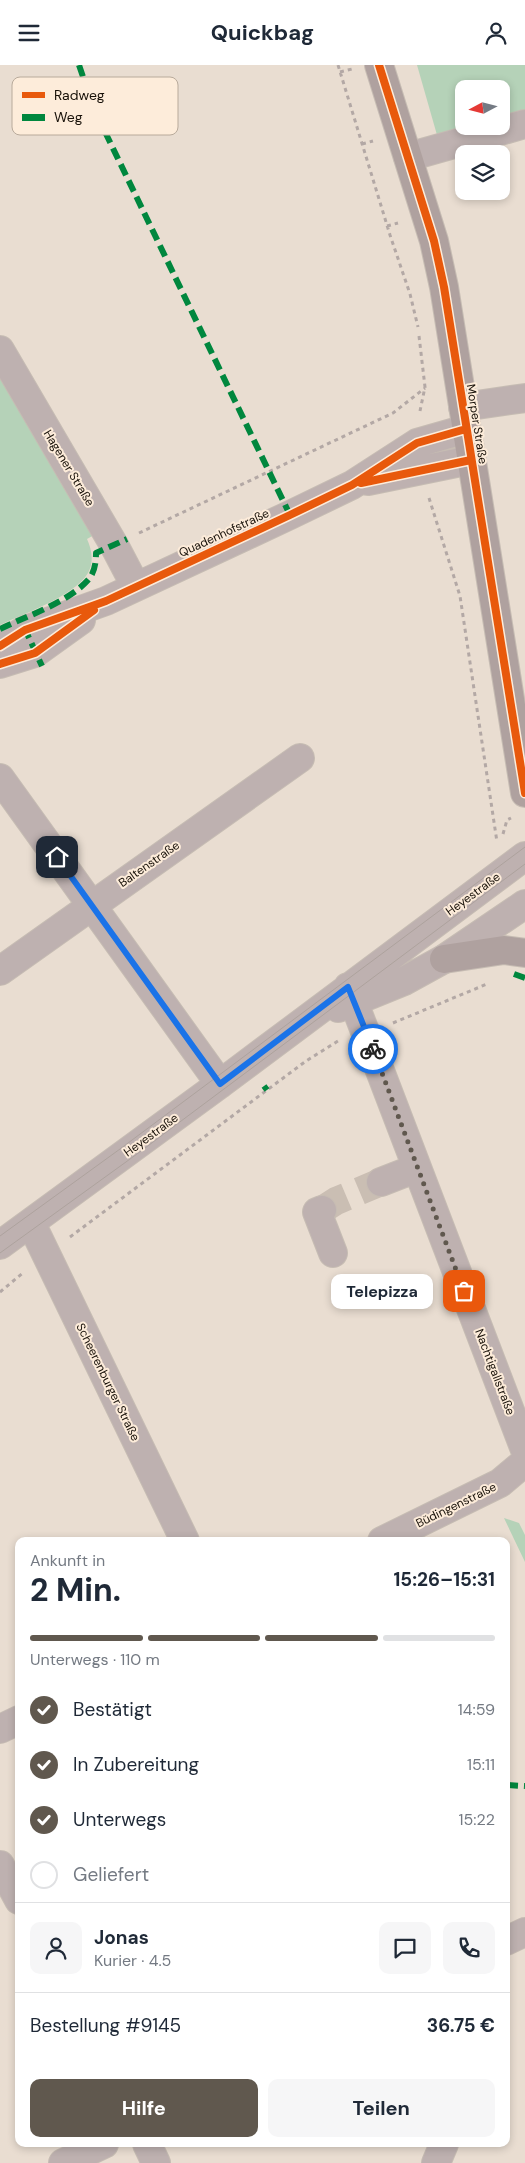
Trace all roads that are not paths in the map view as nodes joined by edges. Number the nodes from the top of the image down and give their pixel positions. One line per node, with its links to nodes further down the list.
1 (379, 65): 3 (main road, Morper Straße)
2 (525, 124): 3 (street)
3 (408, 157): 6 (main road, Morper Straße)
4 (0, 350): 9 (street, Hagener Straße)
5 (525, 398): 6 (street, Quadenhofstraße)
6 (464, 418): 7 (main road, Morper Straße); 8 (street, Quadenhofstraße)
7 (471, 461): 8 (street, Quadenhofstraße); 15 (main road, Morper Straße)
8 (352, 485): 9 (street, Quadenhofstraße)
9 (136, 587): 10 (street, Quadenhofstraße)
10 (106, 601): 11 (street, Quadenhofstraße); 12 (street, Quadenhofstraße)
11 (0, 646)
12 (0, 665)
13 (300, 758): 17 (street, Baltenstraße)
14 (0, 778): 17 (street)
15 (525, 793)
16 (525, 856): 22 (street, Heyestraße)
17 (92, 904): 21 (street, Baltenstraße); 23 (street)
18 (525, 904): 20 (street, Heyestraße)
19 (525, 953): 20 (main road)
20 (444, 959): 22 (street, Heyestraße)
21 (0, 971)
22 (351, 994): 23 (street, Heyestraße); 24 (street, Nachtigallstraße)
23 (220, 1084): 27 (street, Heyestraße)
24 (417, 1168): 25 (street); 30 (street, Nachtigallstraße)
25 (381, 1182)
26 (322, 1210): 29 (street)
27 (31, 1223): 28 (street, Heyestraße); 32 (street, Scheerenburger Straße)
28 (0, 1245)
29 (333, 1253)
30 (525, 1450)
31 (525, 1462): 33 (street, Büdingenstraße)
32 (183, 1537)
33 (390, 1537)
34 (15, 1722): 35 (street)
35 (0, 1729)
36 (0, 1865): 37 (street)
37 (15, 1893)
38 (525, 1932): 39 (street)
39 (510, 1939)
40 (98, 2147): 43 (street)
41 (148, 2147): 44 (street)
42 (443, 2147): 45 (street)
43 (63, 2163)
44 (156, 2163)
45 (436, 2163)

